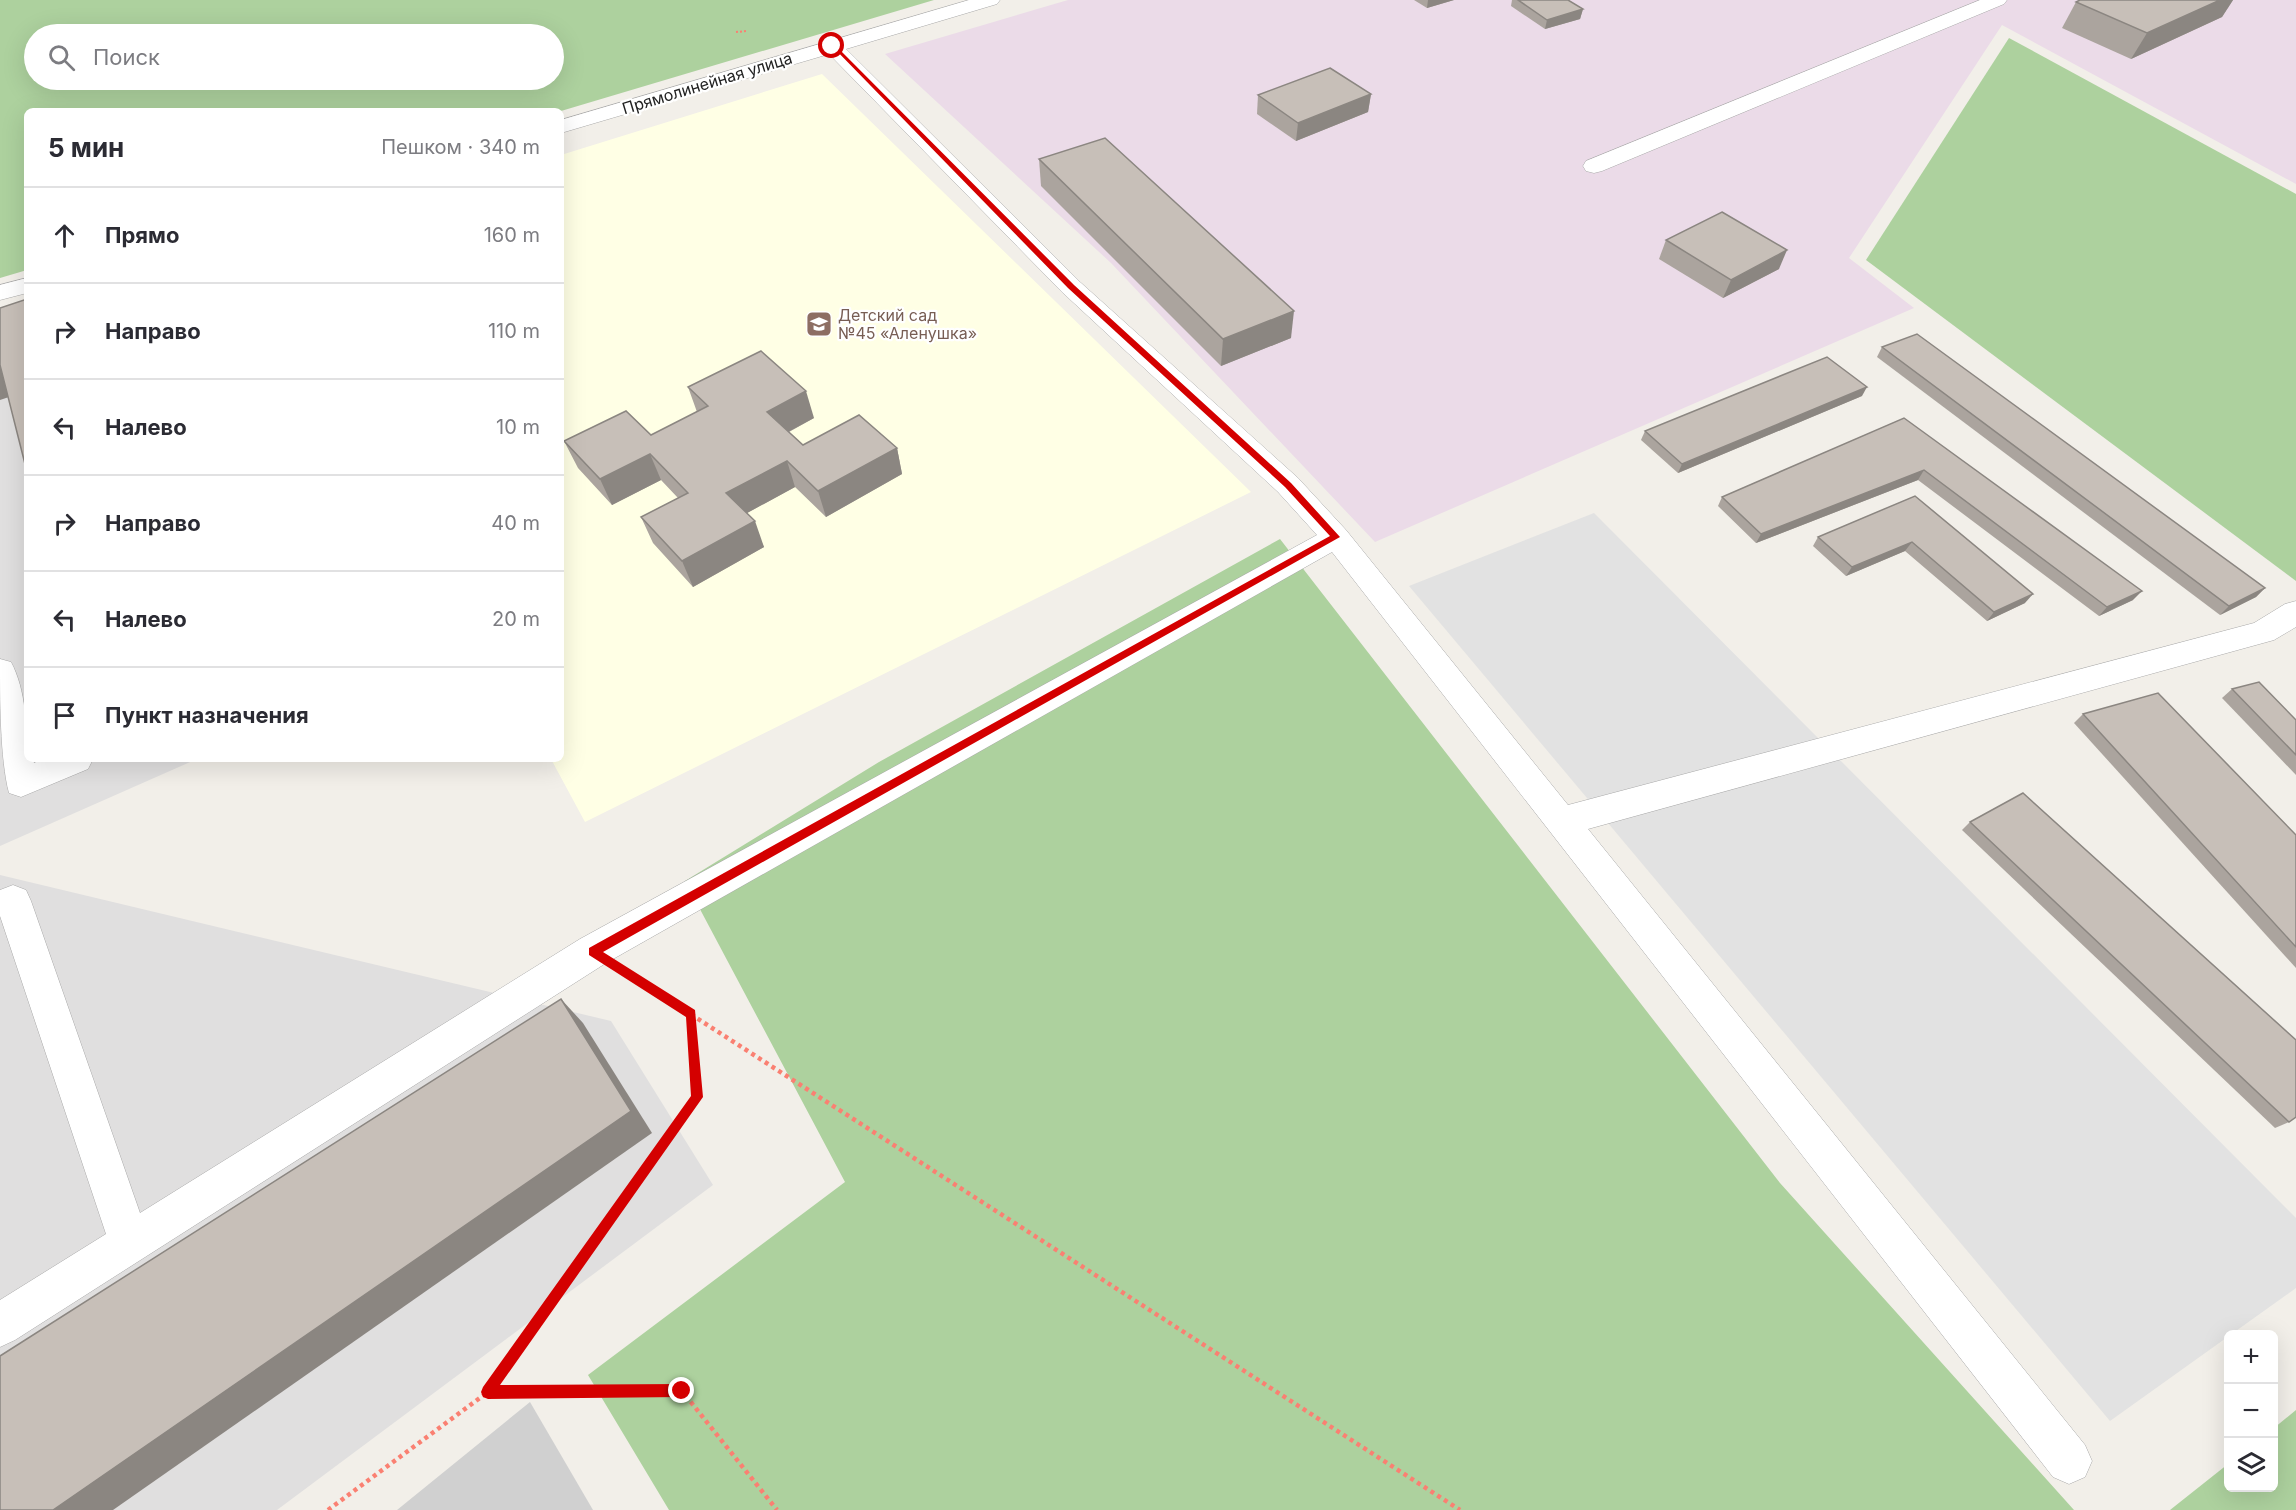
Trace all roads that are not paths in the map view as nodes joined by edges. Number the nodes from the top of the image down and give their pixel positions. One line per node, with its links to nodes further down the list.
1 (990, 0): 3 (street, Прямолинейная улица)
2 (1997, 0): 5 (street)
3 (832, 46): 4 (street, Прямолинейная улица); 8 (street)
4 (564, 126)
5 (1594, 166)
6 (24, 286): 7 (street)
7 (0, 293)
8 (1336, 537): 13 (street); 15 (street)
9 (2296, 612): 13 (street)
10 (0, 671): 11 (street)
11 (4, 717): 12 (street)
12 (69, 762)
13 (1562, 821): 17 (street)
14 (13, 900): 15 (street)
15 (130, 1243): 16 (street)
16 (0, 1325)
17 (2069, 1461)

